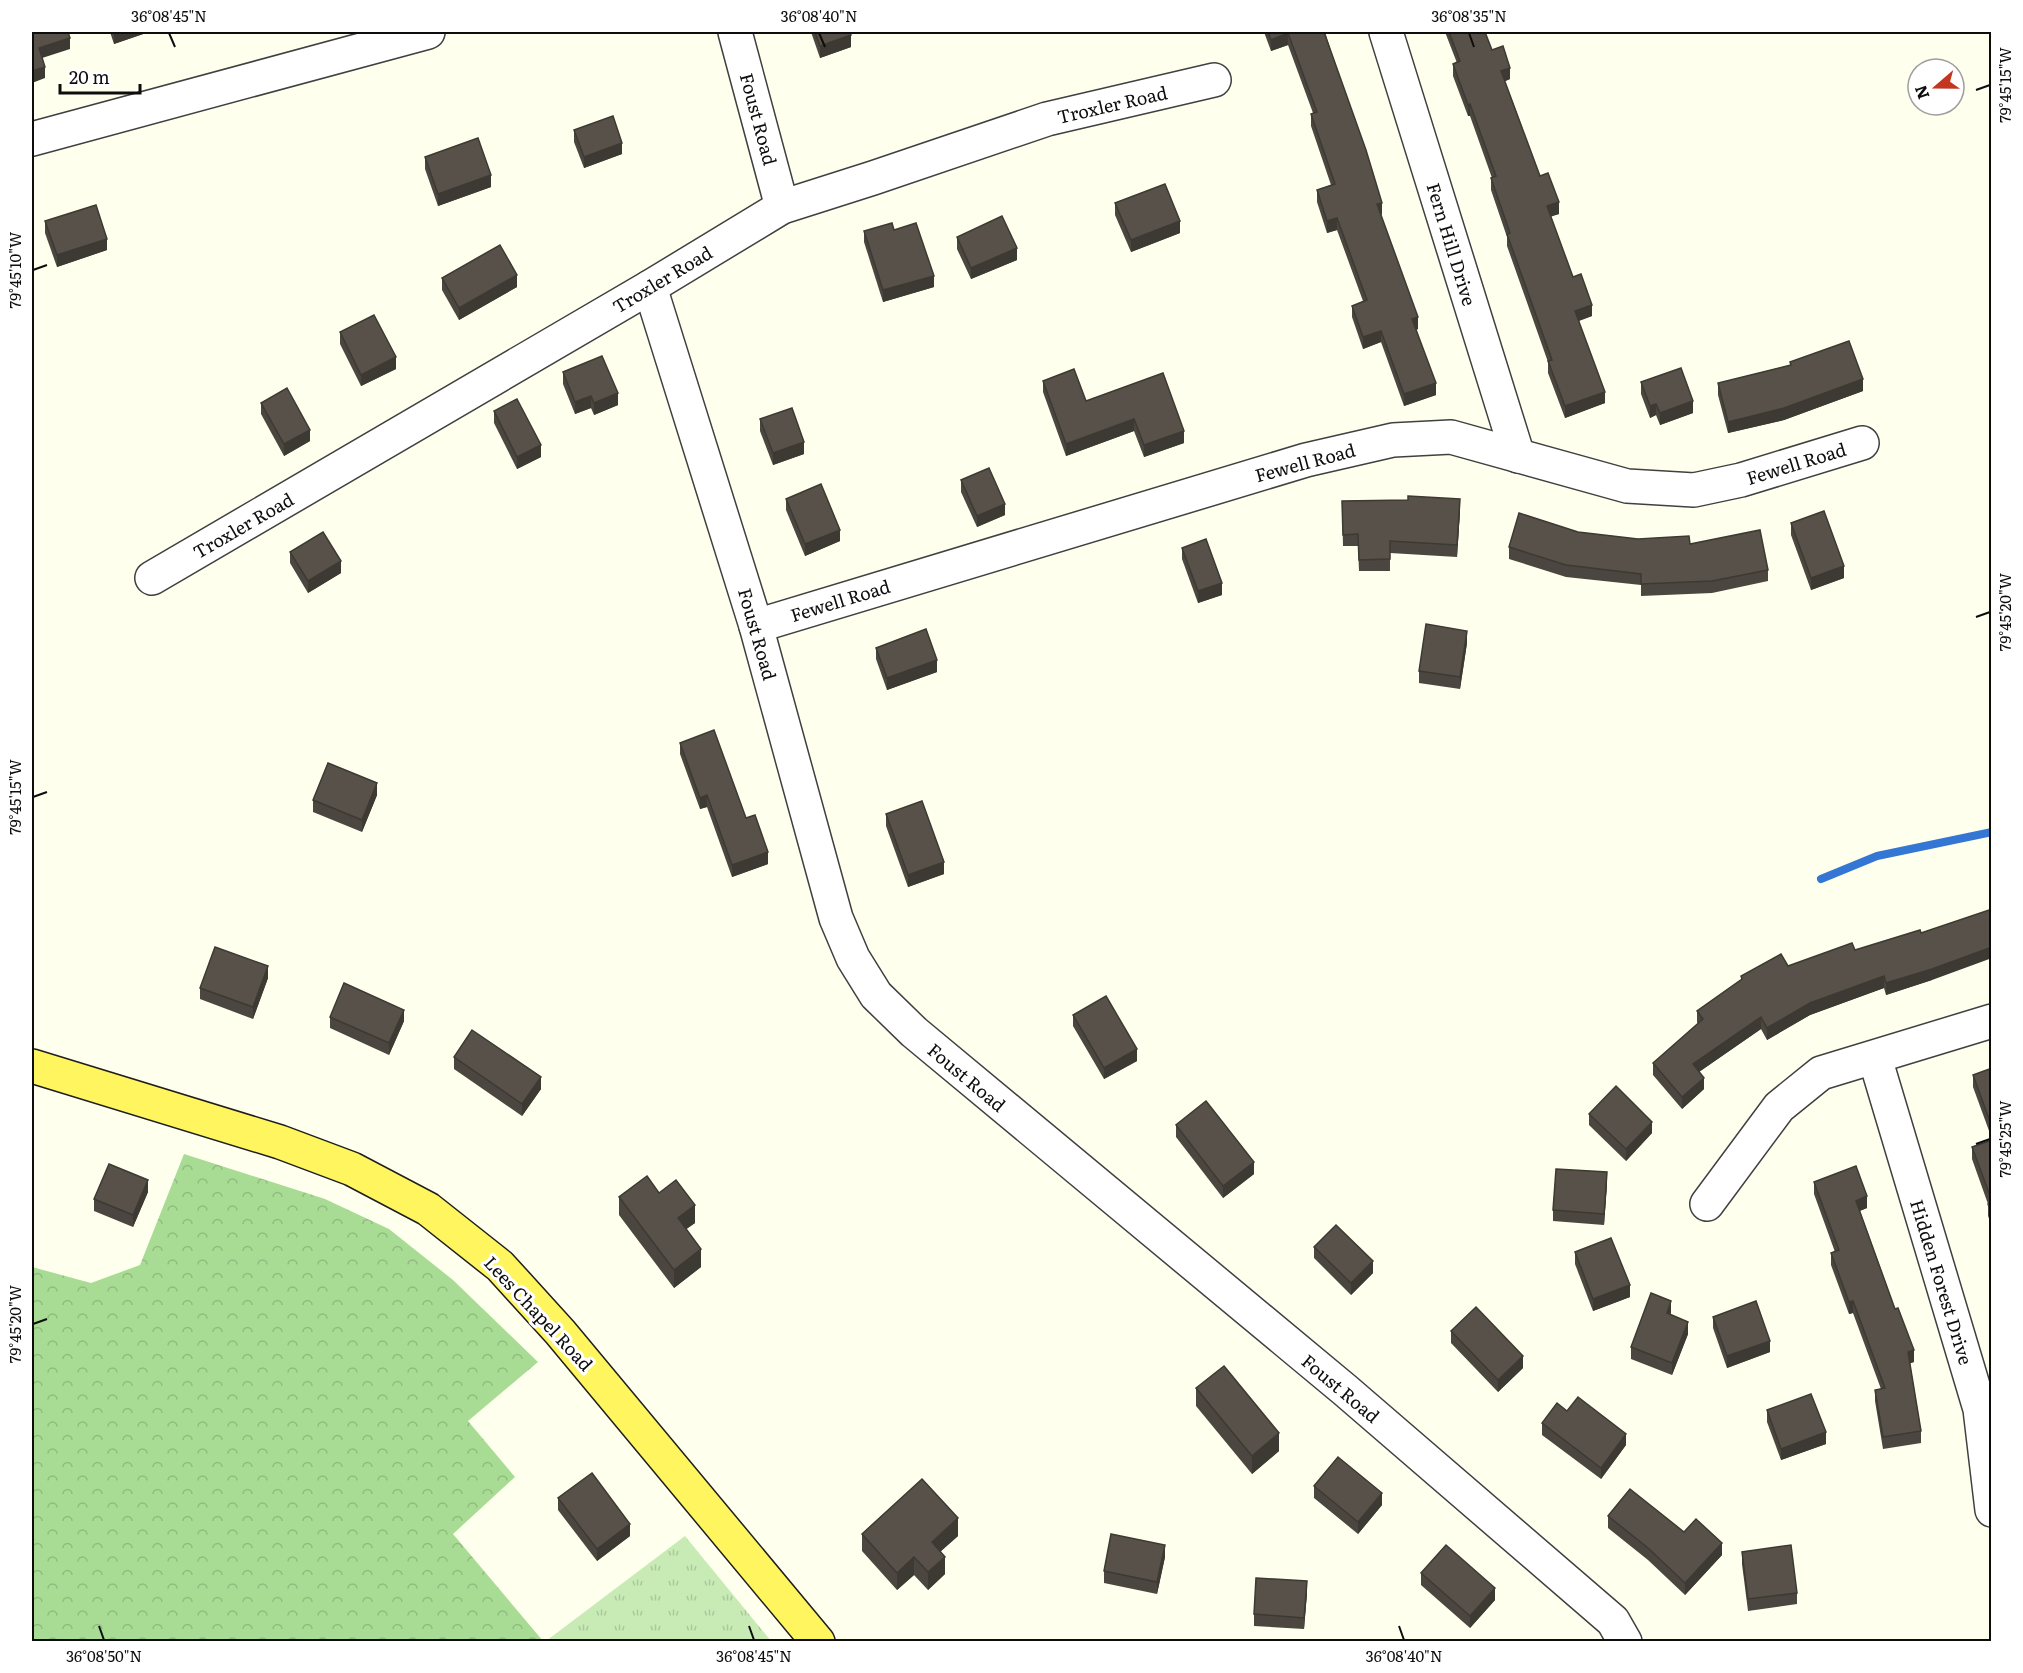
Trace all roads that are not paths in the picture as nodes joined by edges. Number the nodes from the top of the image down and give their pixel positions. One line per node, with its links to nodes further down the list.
1 (428, 32): 5 (street)
2 (735, 32): 6 (street, Foust Road)
3 (1386, 32): 9 (street, Fern Hill Drive)
4 (1214, 80): 6 (street, Troxler Road)
5 (32, 139)
6 (782, 207): 7 (street, Troxler Road)
7 (650, 287): 10 (street, Troxler Road); 11 (street, Foust Road)
8 (1862, 443): 9 (street, Fewell Road)
9 (1518, 456): 11 (street, Fewell Road)
10 (152, 578)
11 (756, 626): 18 (street, Foust Road)
12 (1992, 1021): 13 (street)
13 (1875, 1058): 15 (street); 16 (street, Hidden Forest Drive)
14 (32, 1066): 17 (main road, Lees Chapel Road)
15 (1707, 1204)
16 (1992, 1510)
17 (818, 1641)
18 (1625, 1641)

